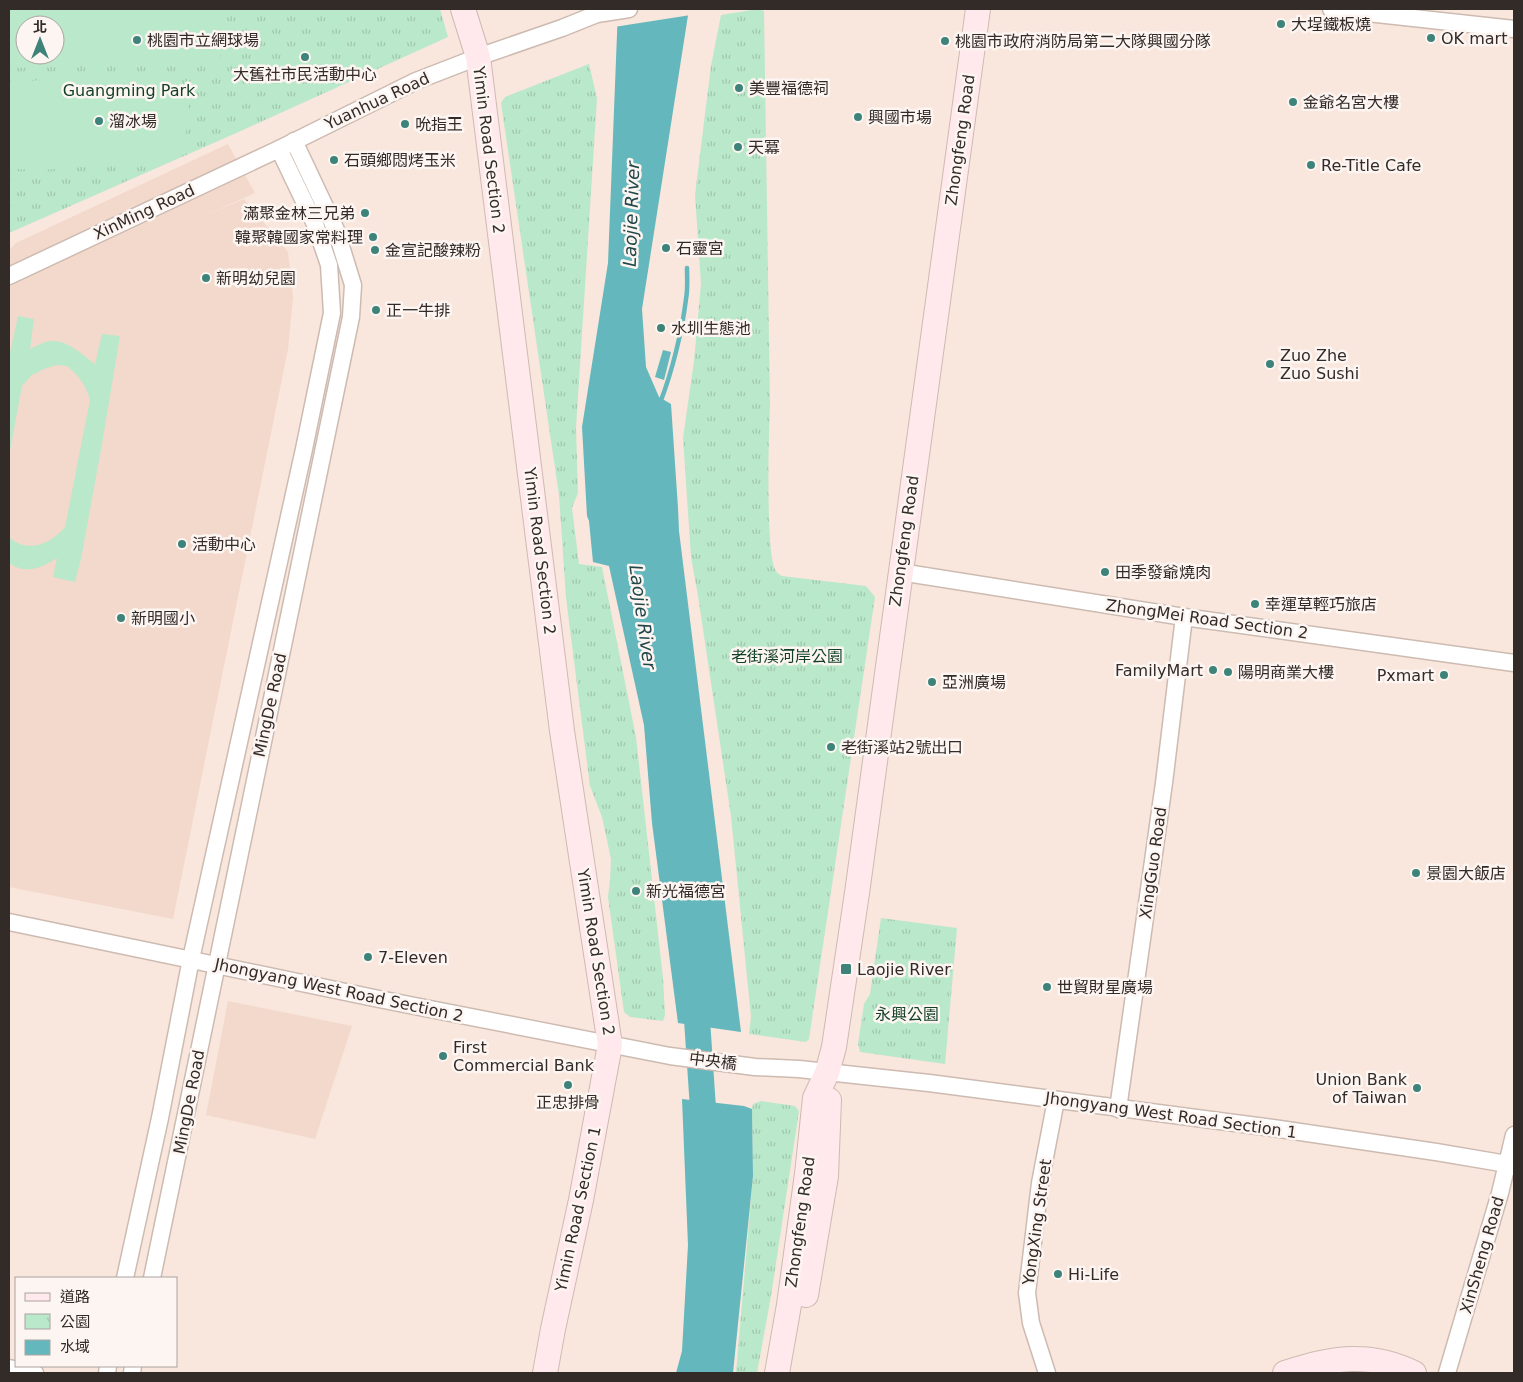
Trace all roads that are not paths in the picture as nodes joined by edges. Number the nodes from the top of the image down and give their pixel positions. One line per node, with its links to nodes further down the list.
1 (463, 9): 6 (main road, Yimin Road Section 2)
2 (629, 9): 6 (street, Yuanhua Road)
3 (978, 9): 10 (main road, Zhongfeng Road)
4 (1331, 9): 5 (street)
5 (1514, 29)
6 (478, 57): 7 (street, Yuanhua Road); 16 (main road, Yimin Road Section 2)
7 (294, 141): 8 (street, Yuanhua Road); 15 (street, MingDe Road)
8 (279, 149): 9 (street, XinMing Road); 14 (street, MingDe Road)
9 (9, 276)
10 (900, 572): 11 (street, ZhongMei Road Section 2); 18 (main road, Zhongfeng Road)
11 (1184, 617): 12 (street, ZhongMei Road Section 2); 20 (street, XingGuo Road)
12 (1514, 663)
13 (9, 922): 14 (street, Jhongyang West Road Section 2)
14 (191, 960): 15 (street, Jhongyang West Road Section 2); 23 (street, MingDe Road)
15 (216, 964): 16 (street, Jhongyang West Road Section 2); 24 (street, MingDe Road)
16 (610, 1044): 17 (street, Jhongyang West Road Section 2); 27 (main road, Yimin Road Section 1)
17 (670, 1056): 18 (street, 中央橋)
18 (827, 1073): 19 (street, Jhongyang West Road Section 1); 28 (main road, Zhongfeng Road); 29 (main road, Zhongfeng Road)
19 (1056, 1100): 20 (street, Jhongyang West Road Section 1); 30 (street, YongXing Street)
20 (1118, 1108): 22 (street, Jhongyang West Road Section 1)
21 (1514, 1136): 22 (street, XinSheng Road)
22 (1511, 1166): 33 (street, XinSheng Road)
23 (125, 1277)
24 (152, 1277)
25 (9, 1368): 26 (street)
26 (35, 1373)
27 (545, 1373)
28 (778, 1373)
29 (794, 1373)
30 (1047, 1373)
31 (1285, 1373): 32 (main road)
32 (1414, 1373)
33 (1447, 1373)

